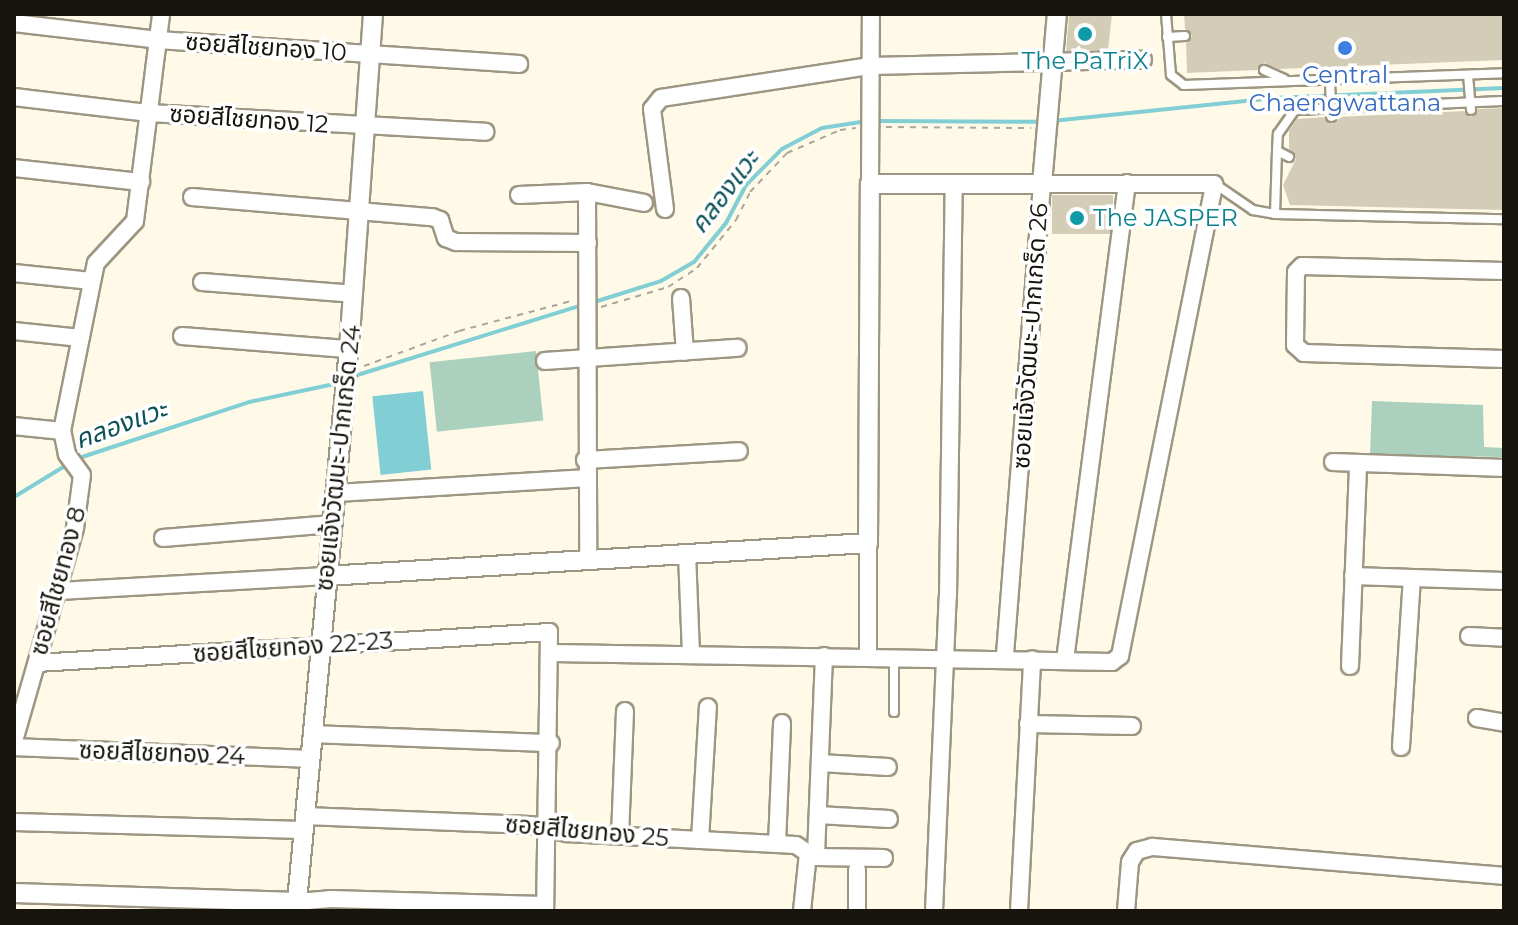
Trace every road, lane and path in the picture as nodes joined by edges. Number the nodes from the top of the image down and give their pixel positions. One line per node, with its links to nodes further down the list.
1 (161, 14): 9 (street, ซอยสีไชยทอง 8)
2 (373, 14): 10 (street, ซอยแจ้งวัฒนะ-ปากเกร็ด 24)
3 (871, 14): 14 (street)
4 (1057, 14): 12 (street, ซอยแจ้งวัฒนะ-ปากเกร็ด 26)
5 (1166, 14): 8 (lane)
6 (14, 23): 9 (street, ซอยสีไชยทอง 10)
7 (1185, 36): 8 (lane)
8 (1167, 37): 18 (lane)
9 (158, 40): 10 (street, ซอยสีไชยทอง 10); 24 (street, ซอยสีไชยทอง 8)
10 (370, 54): 13 (street, ซอยสีไชยทอง 10); 27 (street, ซอยแจ้งวัฒนะ-ปากเกร็ด 24)
11 (1143, 60): 12 (street)
12 (1053, 61): 14 (street); 26 (street, ซอยแจ้งวัฒนะ-ปากเกร็ด 26)
13 (519, 64)
14 (871, 66): 25 (street); 42 (street)
15 (1264, 70): 18 (lane)
16 (1504, 73): 17 (lane)
17 (1469, 79): 19 (lane); 22 (lane)
18 (1288, 81): 19 (lane)
19 (1330, 85): 23 (lane)
20 (14, 97): 24 (street, ซอยสีไชยทอง 12)
21 (1504, 101): 22 (lane)
22 (1470, 102): 23 (lane)
23 (1330, 109): 29 (lane)
24 (149, 113): 27 (street, ซอยสีไชยทอง 12); 32 (street, ซอยสีไชยทอง 8)
25 (871, 121): 26 (path); 34 (street); 53 (path)
26 (1047, 122): 35 (street, ซอยแจ้งวัฒนะ-ปากเกร็ด 26)
27 (365, 127): 28 (street, ซอยสีไชยทอง 12); 43 (street, ซอยแจ้งวัฒนะ-ปากเกร็ด 24)
28 (485, 132)
29 (1277, 151): 30 (lane); 44 (lane)
30 (1289, 157)
31 (14, 168): 32 (street)
32 (141, 182): 49 (street, ซอยสีไชยทอง 8)
33 (1127, 183): 35 (street); 36 (street); 94 (street)
34 (870, 184): 37 (street); 75 (street)
35 (1042, 184): 37 (street); 92 (street, ซอยแจ้งวัฒนะ-ปากเกร็ด 26)
36 (1214, 184): 44 (lane); 94 (street)
37 (954, 186): 91 (street)
38 (587, 192): 39 (street); 41 (street); 46 (street)
39 (519, 195)
40 (192, 197): 43 (street)
41 (644, 203)
42 (665, 209)
43 (359, 212): 46 (street); 51 (street, ซอยแจ้งวัฒนะ-ปากเกร็ด 24)
44 (1275, 214): 45 (lane)
45 (1504, 219)
46 (588, 243): 53 (street)
47 (1504, 271): 61 (street)
48 (14, 273): 49 (street)
49 (92, 281): 56 (street, ซอยสีไชยทอง 8)
50 (202, 282): 51 (street)
51 (353, 294): 58 (street, ซอยแจ้งวัฒนะ-ปากเกร็ด 24)
52 (681, 298): 59 (street)
53 (588, 304): 60 (street); 63 (path)
54 (14, 331): 56 (street)
55 (182, 336): 58 (street)
56 (81, 338): 65 (street, ซอยสีไชยทอง 8)
57 (738, 348): 59 (street)
58 (349, 349): 63 (street, ซอยแจ้งวัฒนะ-ปากเกร็ด 24)
59 (685, 352): 60 (street)
60 (588, 358): 62 (street); 67 (street)
61 (1504, 359)
62 (545, 361)
63 (346, 379): 72 (street, ซอยแจ้งวัฒนะ-ปากเกร็ด 24)
64 (14, 426): 65 (street)
65 (62, 431): 82 (street, ซอยสีไชยทอง 8)
66 (739, 451): 67 (street)
67 (585, 460): 71 (street)
68 (1333, 462): 69 (street)
69 (1358, 463): 70 (street); 79 (street)
70 (1504, 468)
71 (585, 478): 72 (street); 77 (street)
72 (336, 493): 73 (street, ซอยแจ้งวัฒนะ-ปากเกร็ด 24)
73 (332, 524): 74 (street); 78 (street, ซอยแจ้งวัฒนะ-ปากเกร็ด 24)
74 (163, 538)
75 (868, 543): 76 (street); 89 (street)
76 (687, 554): 77 (street); 87 (street)
77 (588, 560): 78 (street)
78 (326, 576): 82 (street); 85 (street, ซอยแจ้งวัฒนะ-ปากเกร็ด 24)
79 (1353, 576): 80 (street); 96 (street)
80 (1412, 578): 81 (street); 108 (street)
81 (1504, 581)
82 (59, 591): 95 (street, ซอยสีไชยทอง 8)
83 (1469, 636): 84 (street)
84 (1504, 638)
85 (321, 647): 86 (street, ซอยสีไชยทอง 22-23); 95 (street, ซอยสีไชยทอง 22-23); 105 (street, ซอยแจ้งวัฒนะ-ปากเกร็ด 24)
86 (552, 653): 87 (street); 106 (street)
87 (691, 655): 88 (street)
88 (824, 656): 89 (street); 110 (street)
89 (868, 656): 90 (street)
90 (894, 657): 91 (street); 99 (lane)
91 (944, 657): 92 (street); 128 (street)
92 (1005, 658): 93 (street)
93 (1032, 659): 94 (street); 103 (street)
94 (1065, 660)
95 (37, 663): 107 (street, ซอยสีไชยทอง 8)
96 (1350, 666)
97 (708, 707): 118 (street)
98 (625, 711): 117 (street)
99 (894, 712)
100 (1477, 718): 102 (street)
101 (782, 723): 119 (street)
102 (1504, 723)
103 (1028, 724): 104 (street); 129 (street)
104 (1132, 726)
105 (312, 734): 106 (street); 109 (street, ซอยแจ้งวัฒนะ-ปากเกร็ด 24)
106 (551, 743): 116 (street)
107 (14, 744): 109 (street, ซอยสีไชยทอง 24)
108 (1401, 747)
109 (310, 759): 115 (street, ซอยแจ้งวัฒนะ-ปากเกร็ด 24)
110 (820, 763): 111 (street); 112 (street)
111 (888, 767)
112 (818, 815): 113 (street); 120 (street)
113 (889, 819)
114 (14, 822): 115 (street)
115 (304, 823): 116 (street, ซอยสีไชยทอง 25); 124 (street, ซอยแจ้งวัฒนะ-ปากเกร็ด 24)
116 (549, 830): 117 (street, ซอยสีไชยทอง 25); 125 (street)
117 (620, 836): 118 (street, ซอยสีไชยทอง 25)
118 (700, 840): 119 (street, ซอยสีไชยทอง 25)
119 (777, 844): 126 (street, ซอยสีไชยทอง 25)
120 (884, 858)
121 (857, 870): 127 (street)
122 (1504, 876): 130 (street)
123 (14, 893): 124 (street)
124 (297, 906): 125 (street)
125 (545, 908)
126 (802, 911)
127 (857, 911)
128 (934, 911)
129 (1019, 911)
130 (1126, 911)

